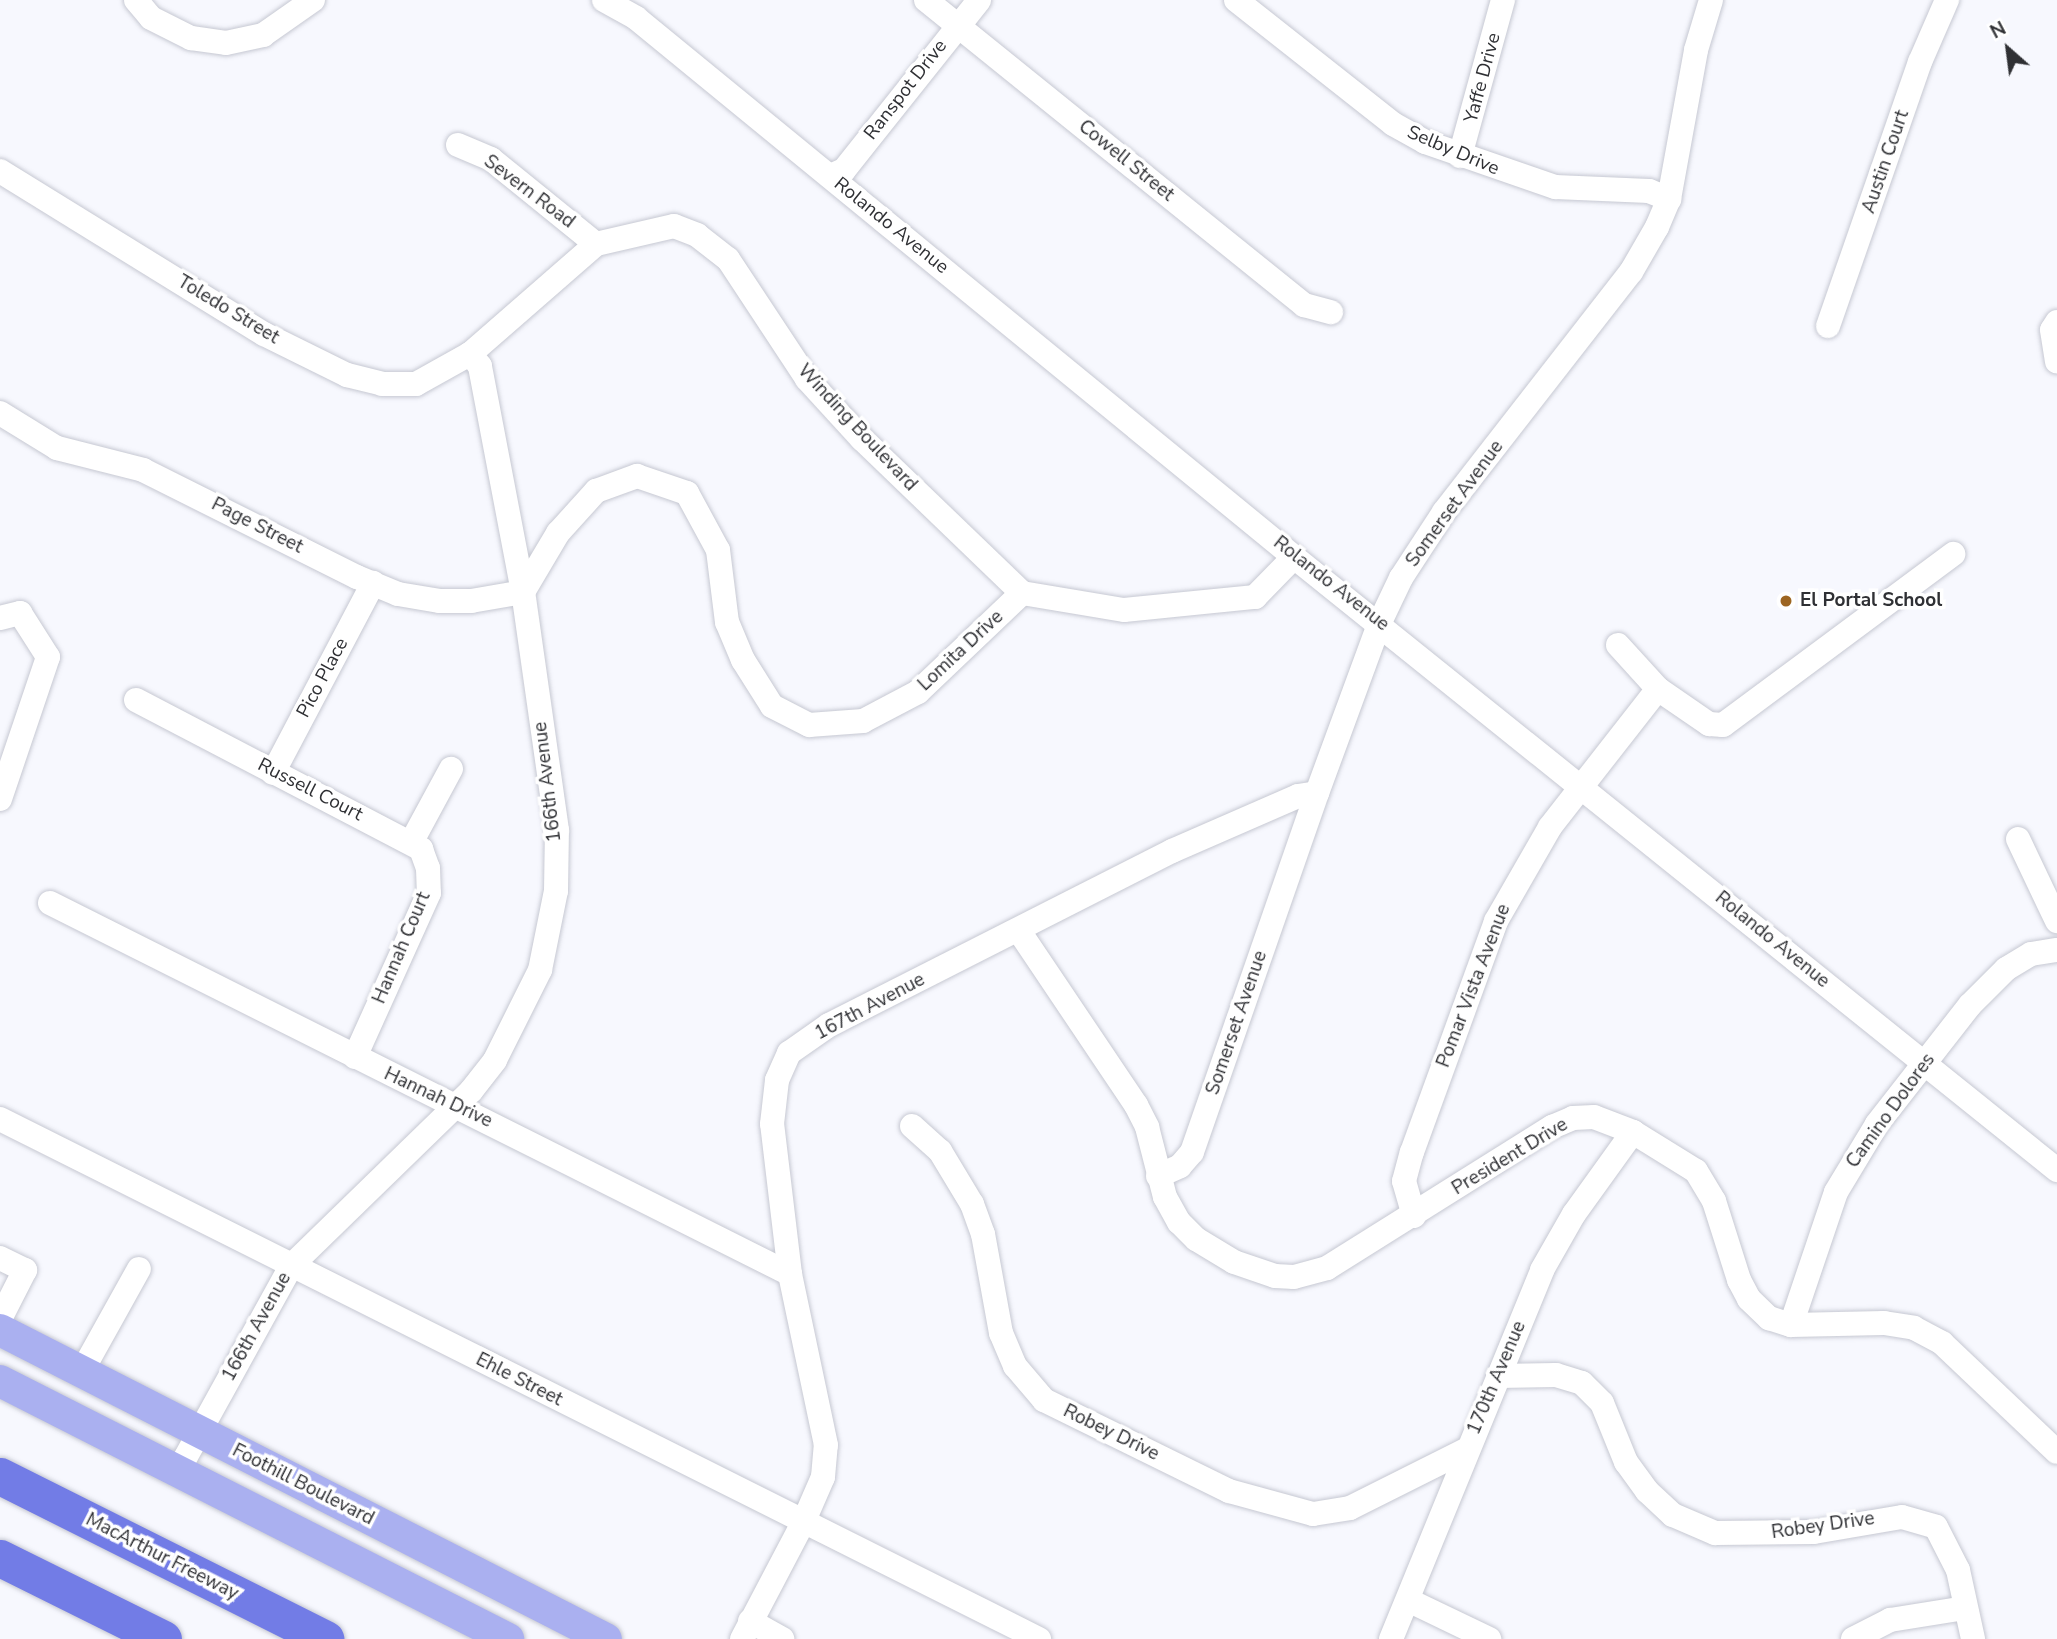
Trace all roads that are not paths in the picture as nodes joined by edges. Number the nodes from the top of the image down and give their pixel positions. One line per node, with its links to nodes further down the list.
1 (136, 0): 2 (street)
2 (313, 0)
3 (604, 0): 14 (street, Rolando Avenue)
4 (926, 0): 10 (street, Cowell Street)
5 (979, 0): 10 (street, Ranspot Drive)
6 (1236, 0): 12 (street, Selby Drive)
7 (1503, 0): 12 (street, Yaffe Drive)
8 (1711, 0): 15 (street, Somerset Avenue)
9 (1947, 0): 19 (street, Austin Court)
10 (958, 25): 14 (street, Ranspot Drive); 17 (street, Cowell Street)
11 (458, 145): 16 (street, Severn Road)
12 (1460, 156): 15 (street, Selby Drive)
13 (0, 171): 20 (street, Toledo Street)
14 (830, 176): 24 (street, Rolando Avenue)
15 (1669, 199): 29 (street, Somerset Avenue)
16 (597, 244): 20 (street, Winding Boulevard); 27 (street, Winding Boulevard)
17 (1331, 312)
18 (2057, 322): 21 (street)
19 (1828, 326)
20 (470, 354): 26 (street, 166th Avenue)
21 (2057, 362)
22 (0, 413): 25 (street, Page Street)
23 (1953, 554): 31 (street)
24 (1294, 556): 27 (street); 29 (street, Rolando Avenue)
25 (373, 583): 26 (street, Page Street); 34 (street, Pico Place)
26 (523, 592): 27 (street, Lomita Drive); 46 (street, 166th Avenue)
27 (1022, 593)
28 (0, 618): 37 (street)
29 (1380, 622): 35 (street, Rolando Avenue); 36 (street, Somerset Avenue)
30 (1618, 645): 31 (street)
31 (1658, 689): 35 (street, Pomar Vista Avenue)
32 (136, 700): 34 (street, Russell Court)
33 (451, 769): 39 (street)
34 (273, 773): 39 (street, Russell Court)
35 (1582, 786): 45 (street, Rolando Avenue); 52 (street, Pomar Vista Avenue)
36 (1317, 793): 42 (street, 167th Avenue); 51 (street, Somerset Avenue)
37 (0, 799)
38 (2018, 839): 41 (street)
39 (412, 841): 44 (street, Hannah Court)
40 (50, 903): 44 (street, Hannah Drive)
41 (2057, 921)
42 (1019, 931): 51 (street, President Drive); 56 (street, 167th Avenue)
43 (2057, 950): 45 (street, Camino Dolores)
44 (355, 1057): 46 (street, Hannah Drive)
45 (1925, 1064): 50 (street, Rolando Avenue); 58 (street, Camino Dolores)
46 (452, 1109): 54 (street, 166th Avenue); 56 (street, Hannah Drive)
47 (0, 1119): 54 (street, Ehle Street)
48 (912, 1126): 64 (street, Robey Drive)
49 (1633, 1132): 52 (street, President Drive); 58 (street, President Drive); 61 (street, 170th Avenue)
50 (2057, 1170)
51 (1158, 1175): 52 (street, President Drive)
52 (1414, 1216)
53 (0, 1258): 57 (street)
54 (290, 1266): 63 (street, 166th Avenue); 68 (street, Ehle Street)
55 (139, 1269): 60 (street)
56 (790, 1274): 68 (street, 167th Avenue)
57 (0, 1319)
58 (1791, 1325): 65 (street, President Drive)
59 (0, 1330): 60 (main road, Foothill Boulevard)
60 (81, 1373): 63 (main road, Foothill Boulevard)
61 (1498, 1376): 64 (street, 170th Avenue); 71 (street, Robey Drive)
62 (0, 1381): 66 (main road)
63 (198, 1431): 66 (street, 166th Avenue); 76 (main road, Foothill Boulevard)
64 (1466, 1450): 70 (street, 170th Avenue)
65 (2057, 1452)
66 (178, 1471): 75 (main road)
67 (0, 1476): 74 (highway, MacArthur Freeway)
68 (803, 1523): 72 (street, 167th Avenue); 78 (street, Ehle Street)
69 (0, 1558): 73 (highway)
70 (1410, 1601): 79 (street, 170th Avenue); 80 (street)
71 (1965, 1608): 81 (street); 82 (street, Robey Drive)
72 (746, 1630): 77 (street)
73 (163, 1639)
74 (325, 1639)
75 (508, 1639)
76 (606, 1639)
77 (782, 1639)
78 (1039, 1639)
79 (1391, 1639)
80 (1489, 1639)
81 (1853, 1639)
82 (1973, 1639)

